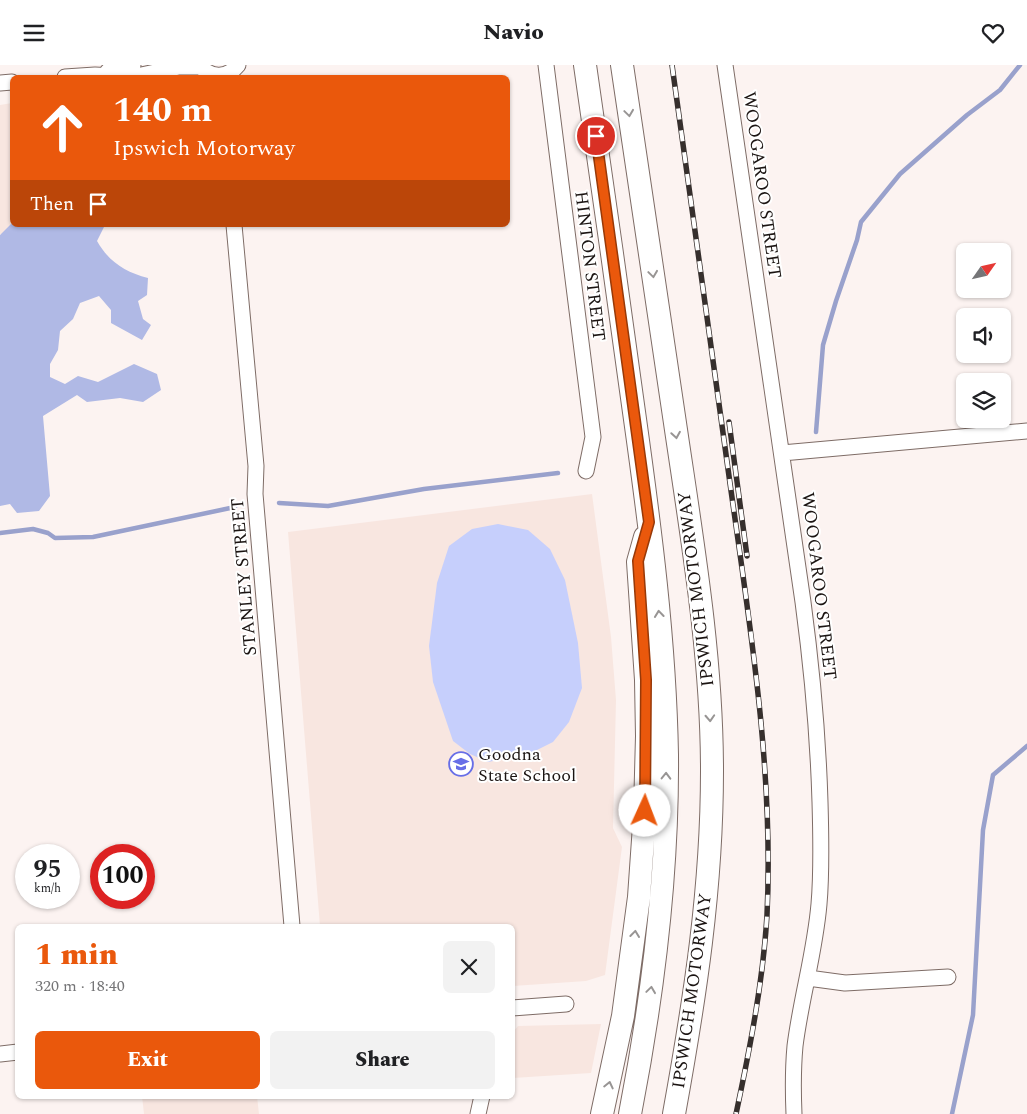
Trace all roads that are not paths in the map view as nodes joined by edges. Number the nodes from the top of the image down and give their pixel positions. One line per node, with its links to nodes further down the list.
1 (133, 65): 8 (street)
2 (546, 65): 14 (street, HINTON STREET)
3 (585, 65): 15 (highway)
4 (622, 65): 27 (highway, IPSWICH MOTORWAY, one-way to 27)
5 (725, 65): 13 (street, WOOGAROO STREET)
6 (205, 71): 9 (street)
7 (234, 71): 10 (street)
8 (95, 75)
9 (141, 75)
10 (221, 75)
11 (234, 227): 16 (street, STANLEY STREET)
12 (1027, 431): 13 (street)
13 (782, 453): 18 (street, WOOGAROO STREET)
14 (586, 471)
15 (649, 522): 25 (highway, one-way to 15); 26 (highway, one-way to 15)
16 (292, 924)
17 (948, 977): 18 (street)
18 (808, 978): 28 (street, WOOGAROO STREET)
19 (566, 1004): 20 (street)
20 (515, 1008)
21 (15, 1052): 22 (street)
22 (0, 1054)
23 (481, 1099): 24 (street)
24 (478, 1114)
25 (602, 1114)
26 (630, 1114)
27 (674, 1114)
28 (794, 1114)

